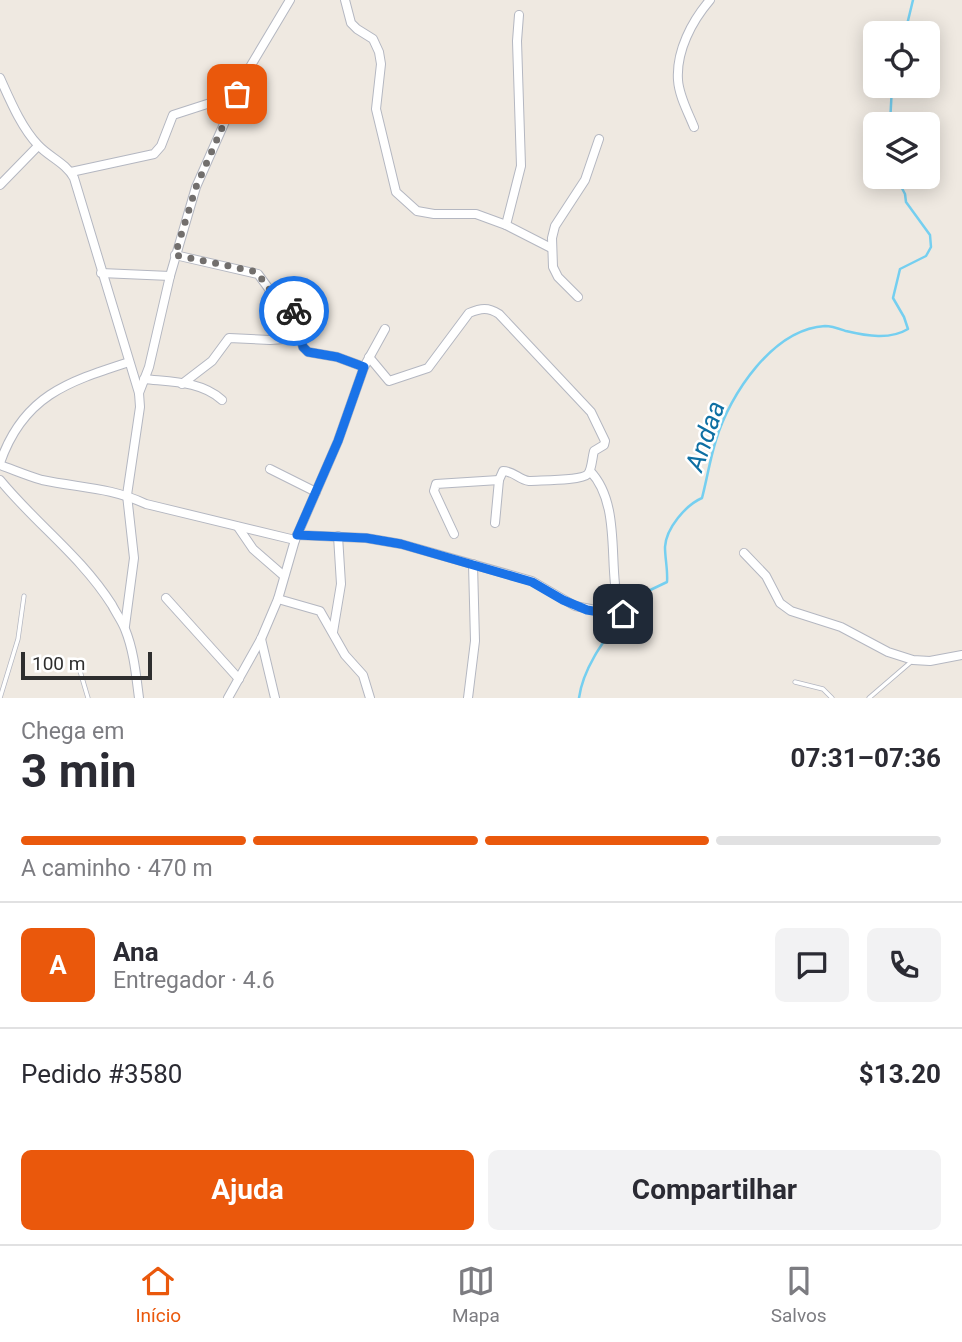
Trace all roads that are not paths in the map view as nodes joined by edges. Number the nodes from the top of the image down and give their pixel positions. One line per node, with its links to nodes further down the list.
1 (290, 0): 6 (street)
2 (345, 0): 12 (street)
3 (710, 0): 7 (street)
4 (519, 15): 12 (street)
5 (0, 78): 9 (street)
6 (237, 94): 10 (street); 14 (street)
7 (694, 127)
8 (599, 139): 13 (street)
9 (38, 146): 10 (street); 11 (street)
10 (71, 172): 15 (street)
11 (0, 184)
12 (506, 225): 13 (street)
13 (551, 248): 17 (street)
14 (175, 255): 16 (street); 19 (street)
15 (101, 273): 16 (street); 21 (street)
16 (170, 276): 23 (street)
17 (578, 296)
18 (385, 329): 20 (street)
19 (300, 338): 22 (street); 24 (street)
20 (369, 357): 22 (street); 29 (street)
21 (129, 362): 25 (street); 27 (street)
22 (364, 367): 32 (street)
23 (144, 379): 24 (street); 25 (street)
24 (182, 384): 26 (street)
25 (139, 393): 33 (street)
26 (222, 400)
27 (0, 464): 33 (street)
28 (270, 469): 32 (street)
29 (590, 471): 31 (street); 40 (street)
30 (0, 480): 45 (street)
31 (499, 480): 34 (street); 36 (street)
32 (316, 492): 38 (street)
33 (127, 495): 35 (street); 45 (street)
34 (495, 523)
35 (238, 527): 38 (street); 41 (street)
36 (454, 534)
37 (338, 536): 38 (street); 40 (street); 46 (street)
38 (296, 537): 41 (street)
39 (744, 553): 49 (street)
40 (473, 564): 59 (street)
41 (284, 576): 44 (street)
42 (24, 596): 53 (lane)
43 (166, 598): 51 (street)
44 (278, 599): 46 (street); 47 (street)
45 (125, 626): 55 (street)
46 (333, 632): 58 (street)
47 (261, 639): 51 (street); 57 (street)
48 (962, 656): 49 (street)
49 (914, 660): 61 (lane)
50 (80, 671): 54 (lane)
51 (239, 679): 56 (street)
52 (795, 682): 60 (lane)
53 (0, 698)
54 (88, 698)
55 (139, 698)
56 (229, 698)
57 (275, 698)
58 (370, 698)
59 (468, 698)
60 (832, 698)
61 (869, 698)

